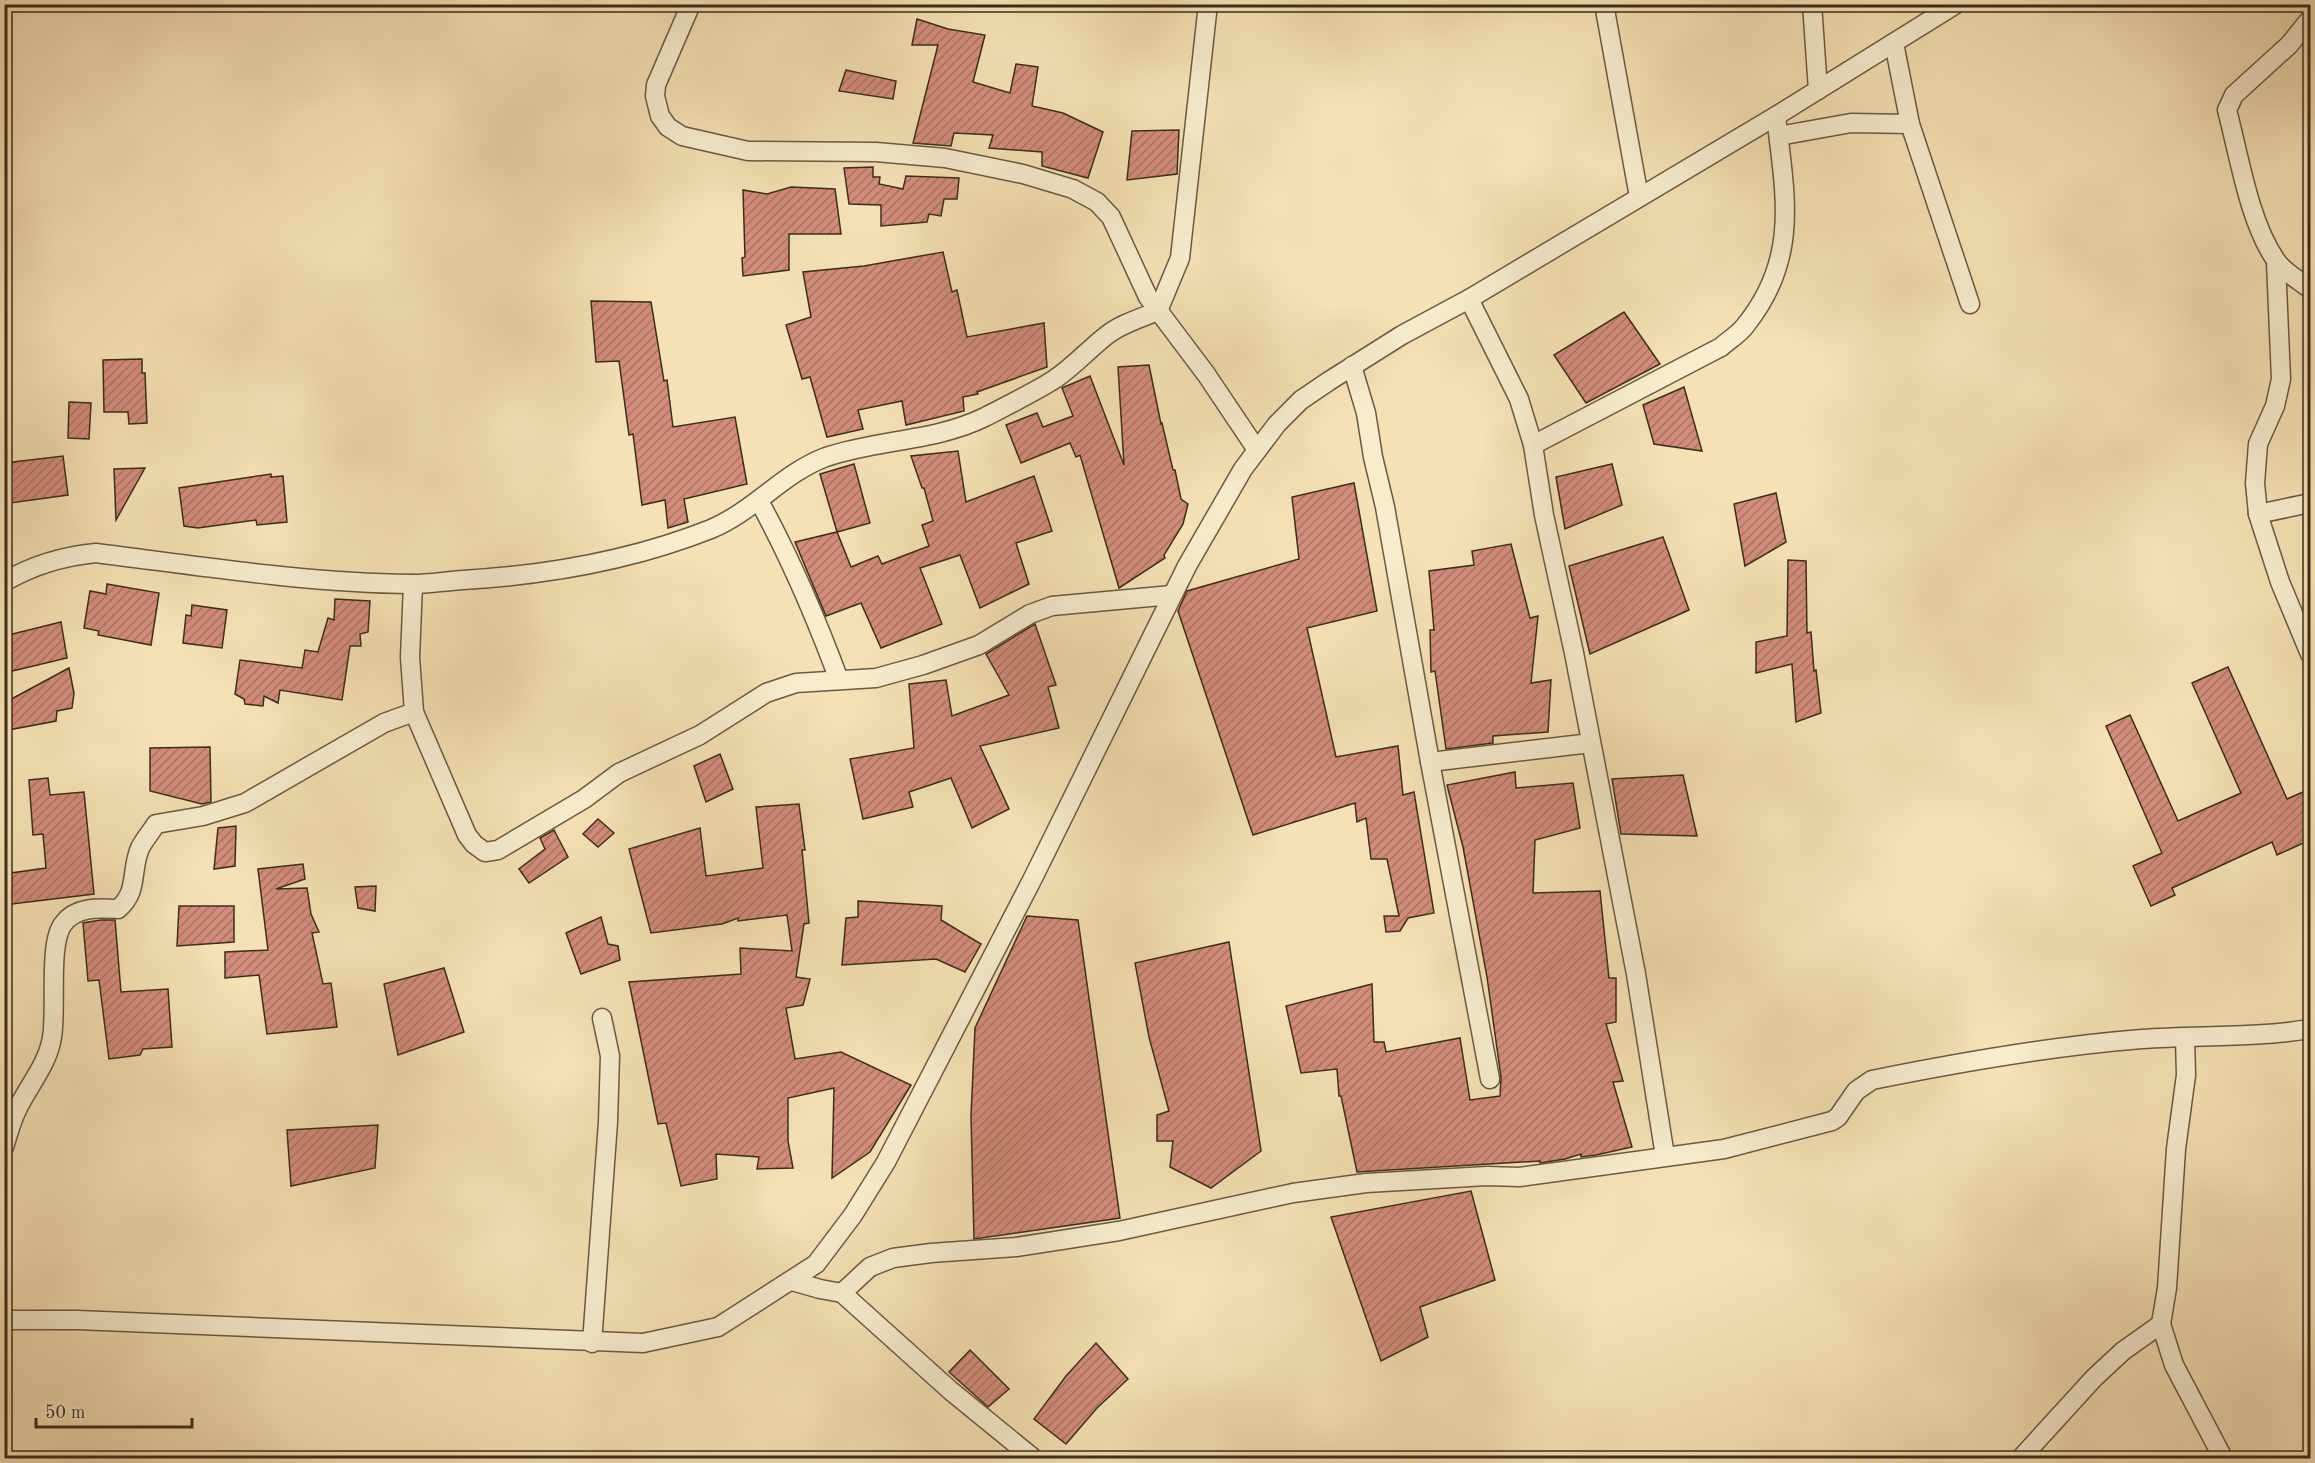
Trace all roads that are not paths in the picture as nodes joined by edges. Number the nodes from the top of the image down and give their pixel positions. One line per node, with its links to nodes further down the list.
1 (691, 4): 17 (street)
2 (1208, 4): 17 (street)
3 (1604, 4): 12 (street)
4 (1812, 4): 8 (street)
5 (1956, 4): 7 (street)
6 (2310, 19): 13 (street)
7 (1894, 43): 8 (street); 10 (street)
8 (1818, 90): 9 (street)
9 (1776, 116): 11 (street); 12 (street)
10 (1910, 124): 11 (street); 16 (street)
11 (1779, 136): 19 (street)
12 (1639, 197): 15 (street)
13 (2276, 262): 14 (street); 23 (street)
14 (2310, 289)
15 (1469, 299): 18 (street); 19 (street)
16 (1970, 304)
17 (1158, 311): 20 (street); 21 (street)
18 (1352, 366): 20 (street); 31 (street)
19 (1533, 445): 30 (street)
20 (1257, 450): 26 (street)
21 (759, 501): 25 (street); 28 (street)
22 (2310, 503): 23 (street)
23 (2258, 514): 27 (street)
24 (4, 582): 25 (street)
25 (413, 584): 29 (street)
26 (1172, 595): 28 (street); 38 (street)
27 (2310, 654)
28 (839, 680): 29 (street)
29 (414, 712): 36 (street)
30 (1591, 743): 31 (street); 37 (street)
31 (1430, 762): 35 (street)
32 (602, 1018): 42 (street)
33 (2310, 1029): 34 (street)
34 (2186, 1038): 37 (street); 41 (street)
35 (1490, 1079)
36 (4, 1146)
37 (1665, 1156): 39 (street)
38 (792, 1281): 39 (street); 42 (street)
39 (842, 1293): 43 (street)
40 (8, 1315): 42 (street)
41 (2162, 1324): 44 (street); 45 (street)
42 (592, 1343)
43 (1033, 1458)
44 (2020, 1458)
45 (2223, 1458)

